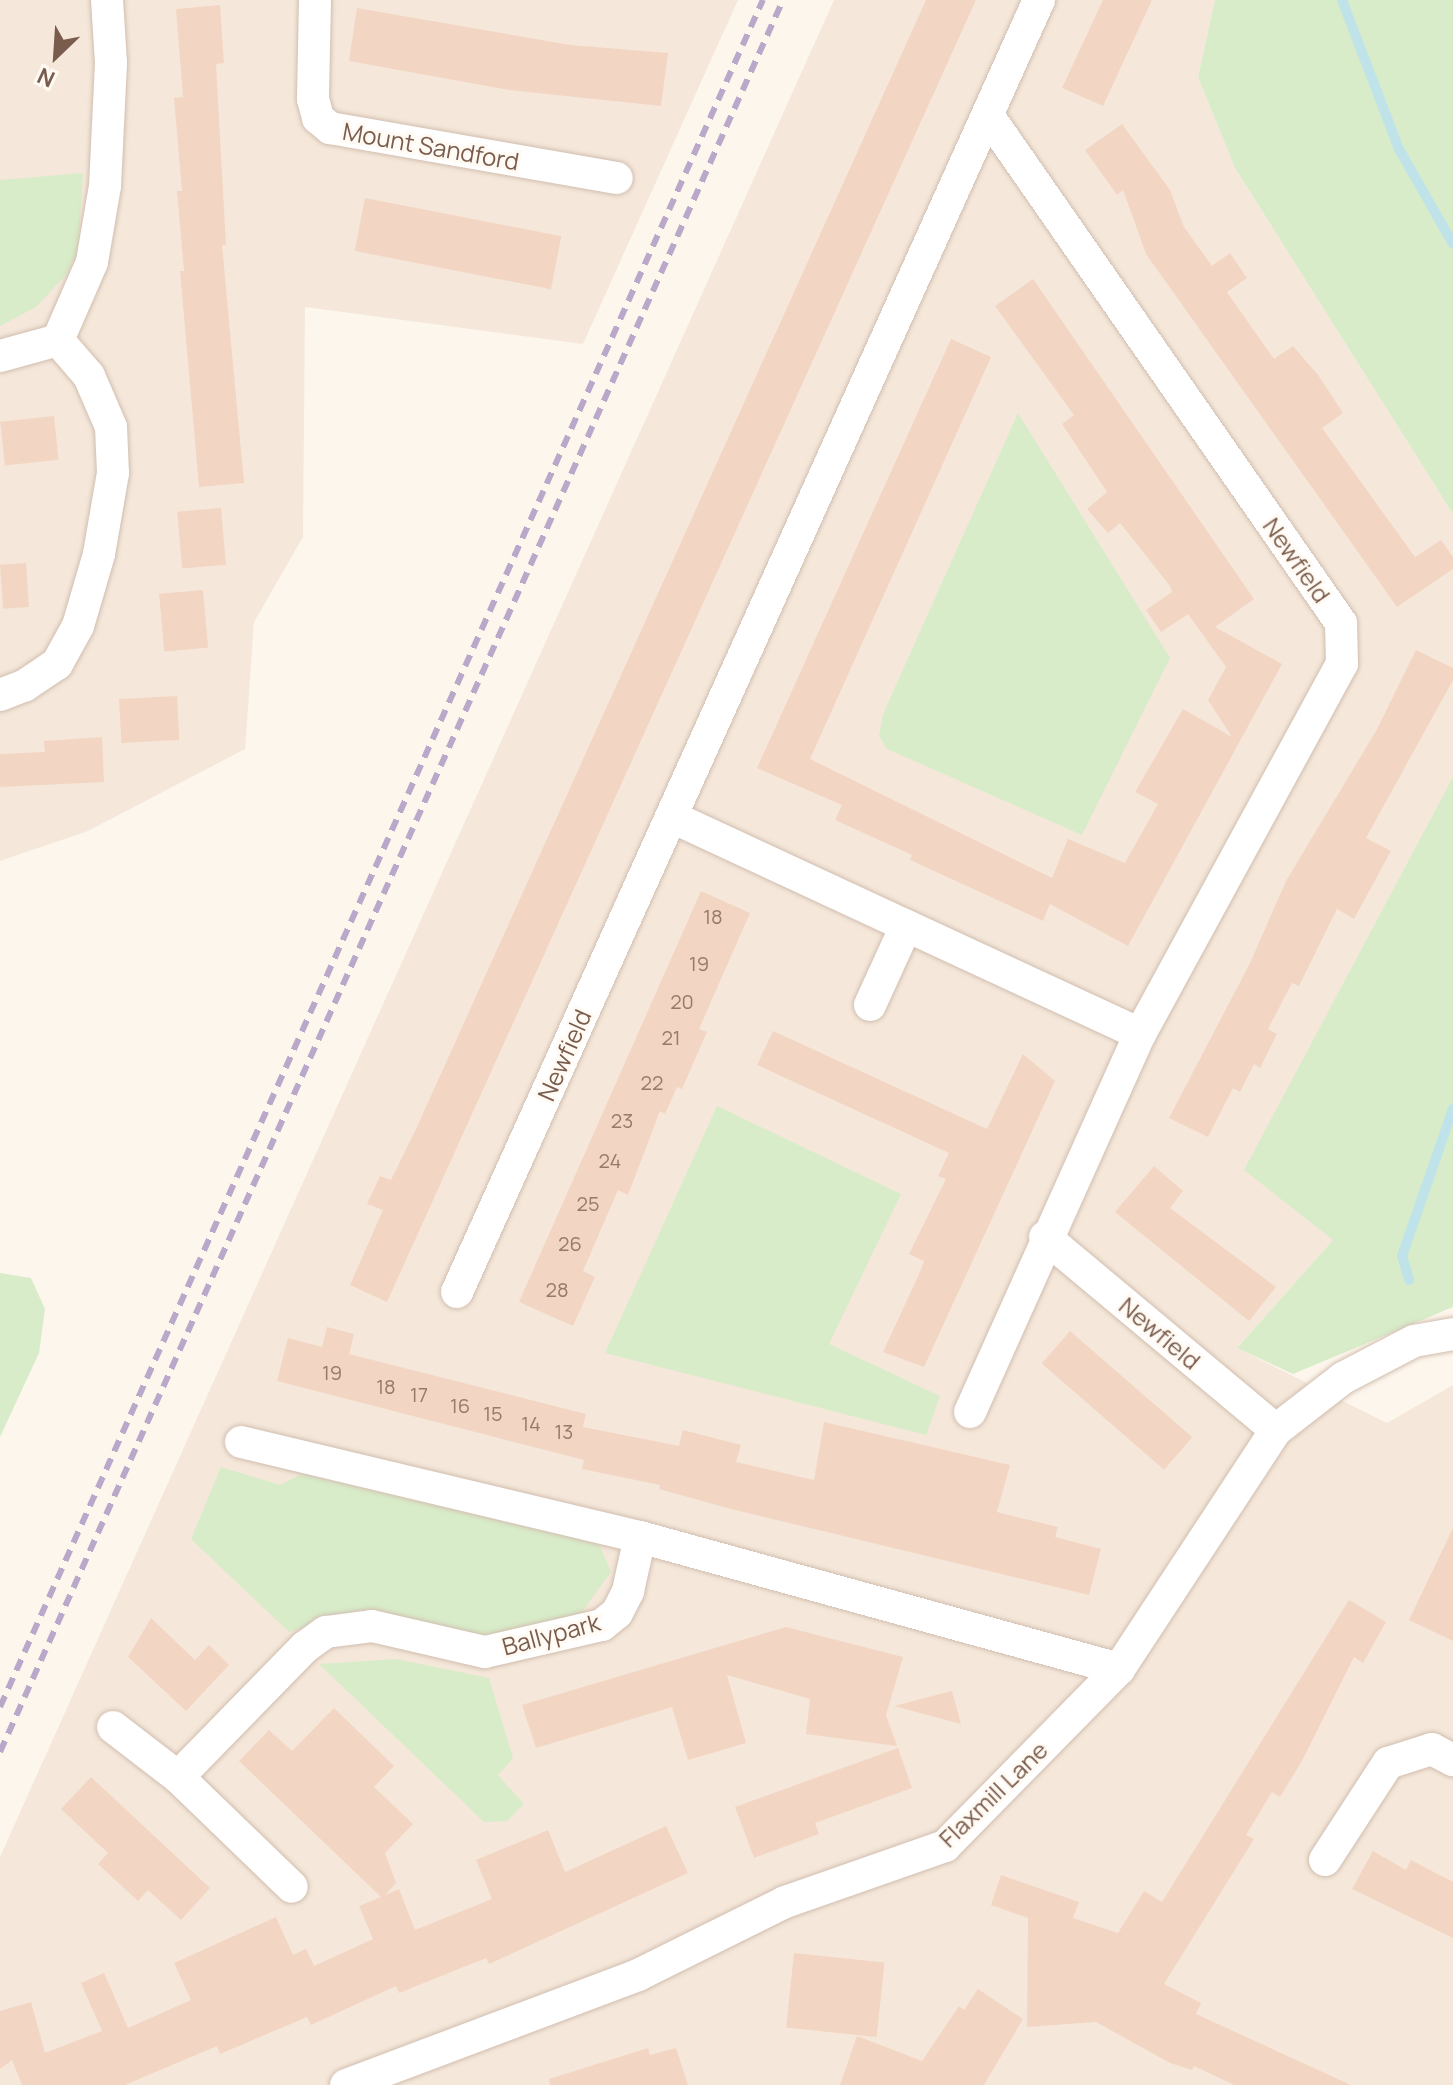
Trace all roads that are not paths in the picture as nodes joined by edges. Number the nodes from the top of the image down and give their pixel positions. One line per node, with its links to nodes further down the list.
1 (107, 0): 6 (street)
2 (315, 0): 5 (street, Mount Sandford)
3 (1039, 0): 4 (street, Newfield)
4 (989, 117): 9 (street, Newfield); 12 (street, Newfield)
5 (617, 178)
6 (58, 340): 7 (street); 8 (street)
7 (0, 356)
8 (0, 695)
9 (672, 817): 10 (street); 14 (street, Newfield)
10 (906, 926): 11 (street); 12 (street)
11 (870, 1005)
12 (1140, 1034): 13 (street, Newfield)
13 (1045, 1237): 16 (street, Newfield); 17 (street, Newfield)
14 (457, 1292)
15 (1453, 1334): 17 (street, Flaxmill Lane)
16 (970, 1412)
17 (1276, 1430): 20 (street, Flaxmill Lane)
18 (241, 1442): 19 (street)
19 (640, 1537): 20 (street); 23 (street, Ballypark)
20 (1119, 1669): 26 (street, Flaxmill Lane)
21 (113, 1727): 23 (street)
22 (1453, 1760): 24 (street)
23 (178, 1777): 25 (street)
24 (1325, 1860)
25 (292, 1887)
26 (346, 2085)

